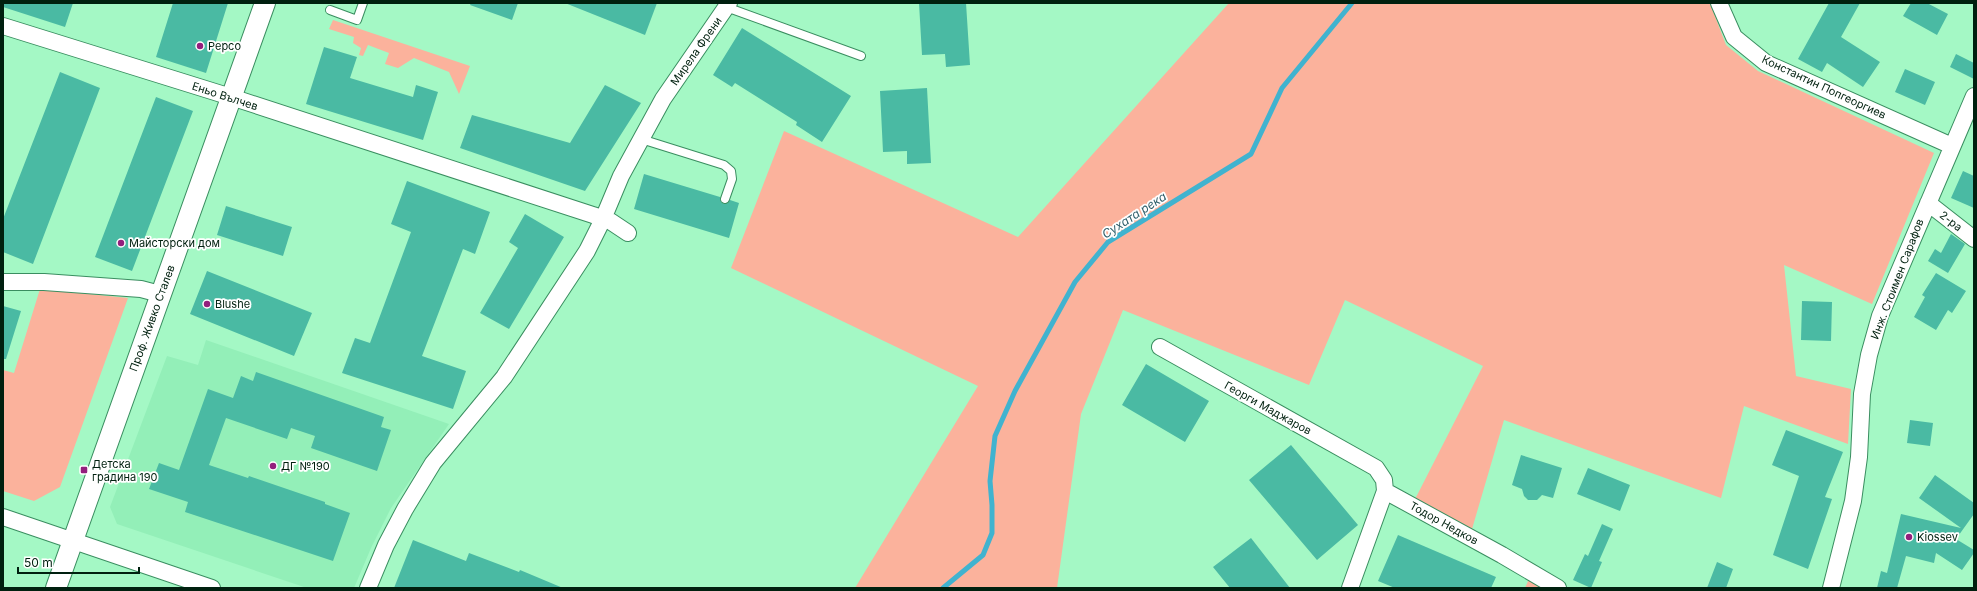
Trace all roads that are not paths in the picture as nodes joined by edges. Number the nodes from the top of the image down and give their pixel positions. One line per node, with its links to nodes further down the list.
1 (265, 3): 9 (street, Проф. Живко Сталев)
2 (363, 3): 5 (lane)
3 (1719, 3): 11 (street, Константин Попгеоргиев)
4 (728, 5): 7 (lane); 10 (street, Мирела Френи)
5 (330, 10)
6 (3, 26): 9 (street, Еньо Вълчев)
7 (861, 56)
8 (1974, 96): 11 (street, Инж. Стоимен Сарафов)
9 (231, 98): 14 (street, Еньо Вълчев); 18 (street, Проф. Живко Сталев)
10 (641, 139): 12 (lane); 14 (street, Мирела Френи)
11 (1952, 146): 13 (street, Инж. Стоимен Сарафов)
12 (725, 199)
13 (1928, 203): 16 (street, 2-ра); 28 (street, Инж. Стоимен Сарафов)
14 (603, 219): 15 (street, Еньо Вълчев); 25 (street, Мирела Френи)
15 (628, 233)
16 (1974, 239)
17 (3, 282): 18 (street)
18 (160, 294): 22 (street, Проф. Живко Сталев)
19 (1160, 347): 20 (street, Георги Маджаров)
20 (1385, 491): 26 (street); 27 (street, Тодор Недков)
21 (3, 517): 22 (street)
22 (72, 541): 23 (street, Проф. Живко Сталев); 24 (street)
23 (56, 588)
24 (212, 588)
25 (368, 588)
26 (1350, 588)
27 (1558, 588)
28 (1831, 588)

